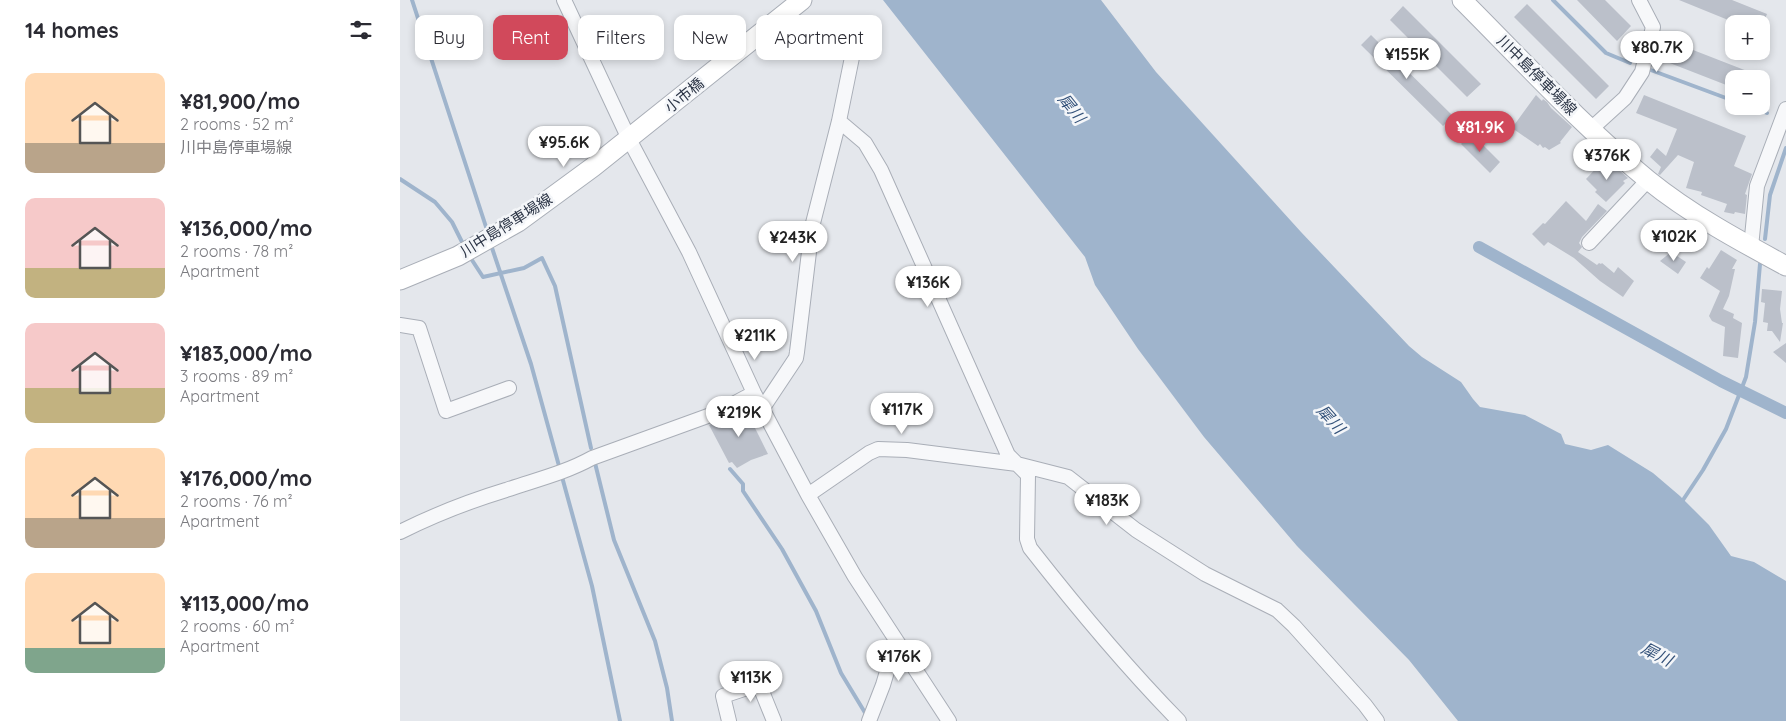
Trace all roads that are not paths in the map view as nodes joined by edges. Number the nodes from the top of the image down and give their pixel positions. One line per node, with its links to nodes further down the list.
1 (564, 0): 10 (street)
2 (802, 0): 10 (main road, 小市橋)
3 (1462, 0): 9 (main road, 川中島停車場線)
4 (1640, 0): 9 (street)
5 (851, 60): 7 (street)
6 (1786, 109): 8 (street)
7 (839, 121): 19 (street); 20 (street)
8 (1783, 126): 13 (street)
9 (1591, 129): 11 (main road, 川中島停車場線)
10 (632, 137): 15 (main road, 川中島停車場線); 18 (street)
11 (1648, 180): 12 (street); 13 (main road, 川中島停車場線)
12 (1588, 243)
13 (1751, 247): 14 (main road, 川中島停車場線)
14 (1786, 266)
15 (400, 280)
16 (400, 325): 17 (street)
17 (509, 388)
18 (754, 393): 19 (street); 22 (street)
19 (762, 409): 21 (street)
20 (1017, 464): 21 (street); 28 (street); 29 (street)
21 (808, 495): 23 (street)
22 (400, 532)
23 (896, 640): 24 (street); 27 (street)
24 (871, 717)
25 (729, 721): 26 (street)
26 (774, 721)
27 (949, 721)
28 (1179, 721)
29 (1378, 721)

